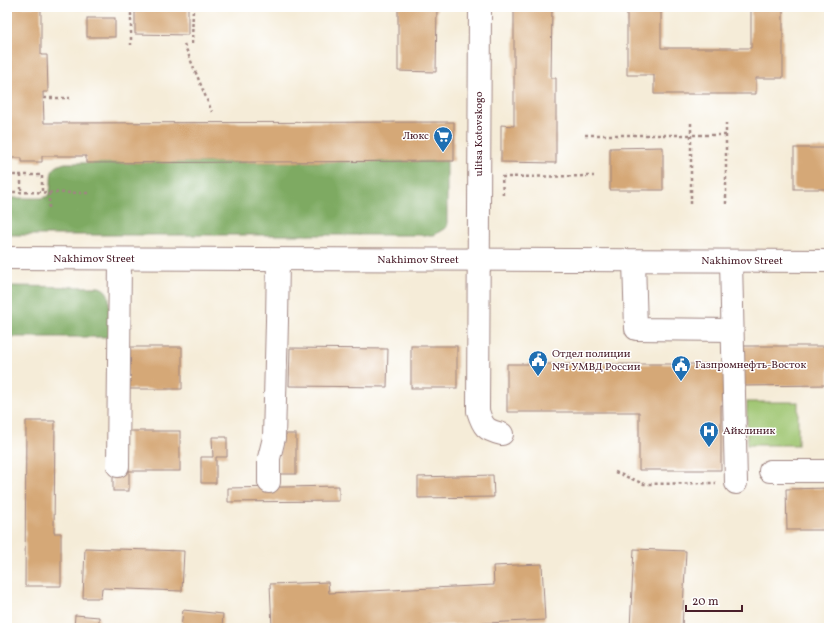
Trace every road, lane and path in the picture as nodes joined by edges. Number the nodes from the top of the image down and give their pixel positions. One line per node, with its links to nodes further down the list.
1 (131, 7): 6 (path)
2 (193, 7): 5 (path)
3 (480, 7): 30 (main road, ulitsa Kotovskogo)
4 (184, 44): 9 (path)
5 (192, 44)
6 (131, 45)
7 (44, 98): 8 (path)
8 (70, 98)
9 (212, 112)
10 (691, 122): 13 (path)
11 (726, 122): 14 (path)
12 (585, 135): 13 (path)
13 (691, 135): 14 (path); 24 (path)
14 (726, 135): 25 (path)
15 (7, 175): 16 (path)
16 (22, 175): 19 (path); 20 (path)
17 (594, 176): 23 (path)
18 (7, 192): 19 (path)
19 (22, 193): 20 (path)
20 (42, 193): 21 (path)
21 (49, 193): 22 (path); 26 (path)
22 (91, 193)
23 (502, 196)
24 (691, 206)
25 (726, 206)
26 (49, 210)
27 (7, 258): 28 (main road, Nakhimov Street)
28 (120, 259): 29 (main road, Nakhimov Street); 36 (main road)
29 (278, 260): 30 (main road, Nakhimov Street); 40 (main road)
30 (478, 261): 31 (main road, Nakhimov Street); 35 (main road, ulitsa Kotovskogo)
31 (634, 261): 32 (main road, Nakhimov Street); 34 (main road)
32 (731, 261): 33 (main road, Nakhimov Street); 34 (main road)
33 (829, 261)
34 (732, 330): 41 (main road)
35 (502, 434)
36 (118, 466)
37 (770, 471): 38 (main road)
38 (829, 471)
39 (615, 472): 41 (path)
40 (269, 482)
41 (736, 483)

